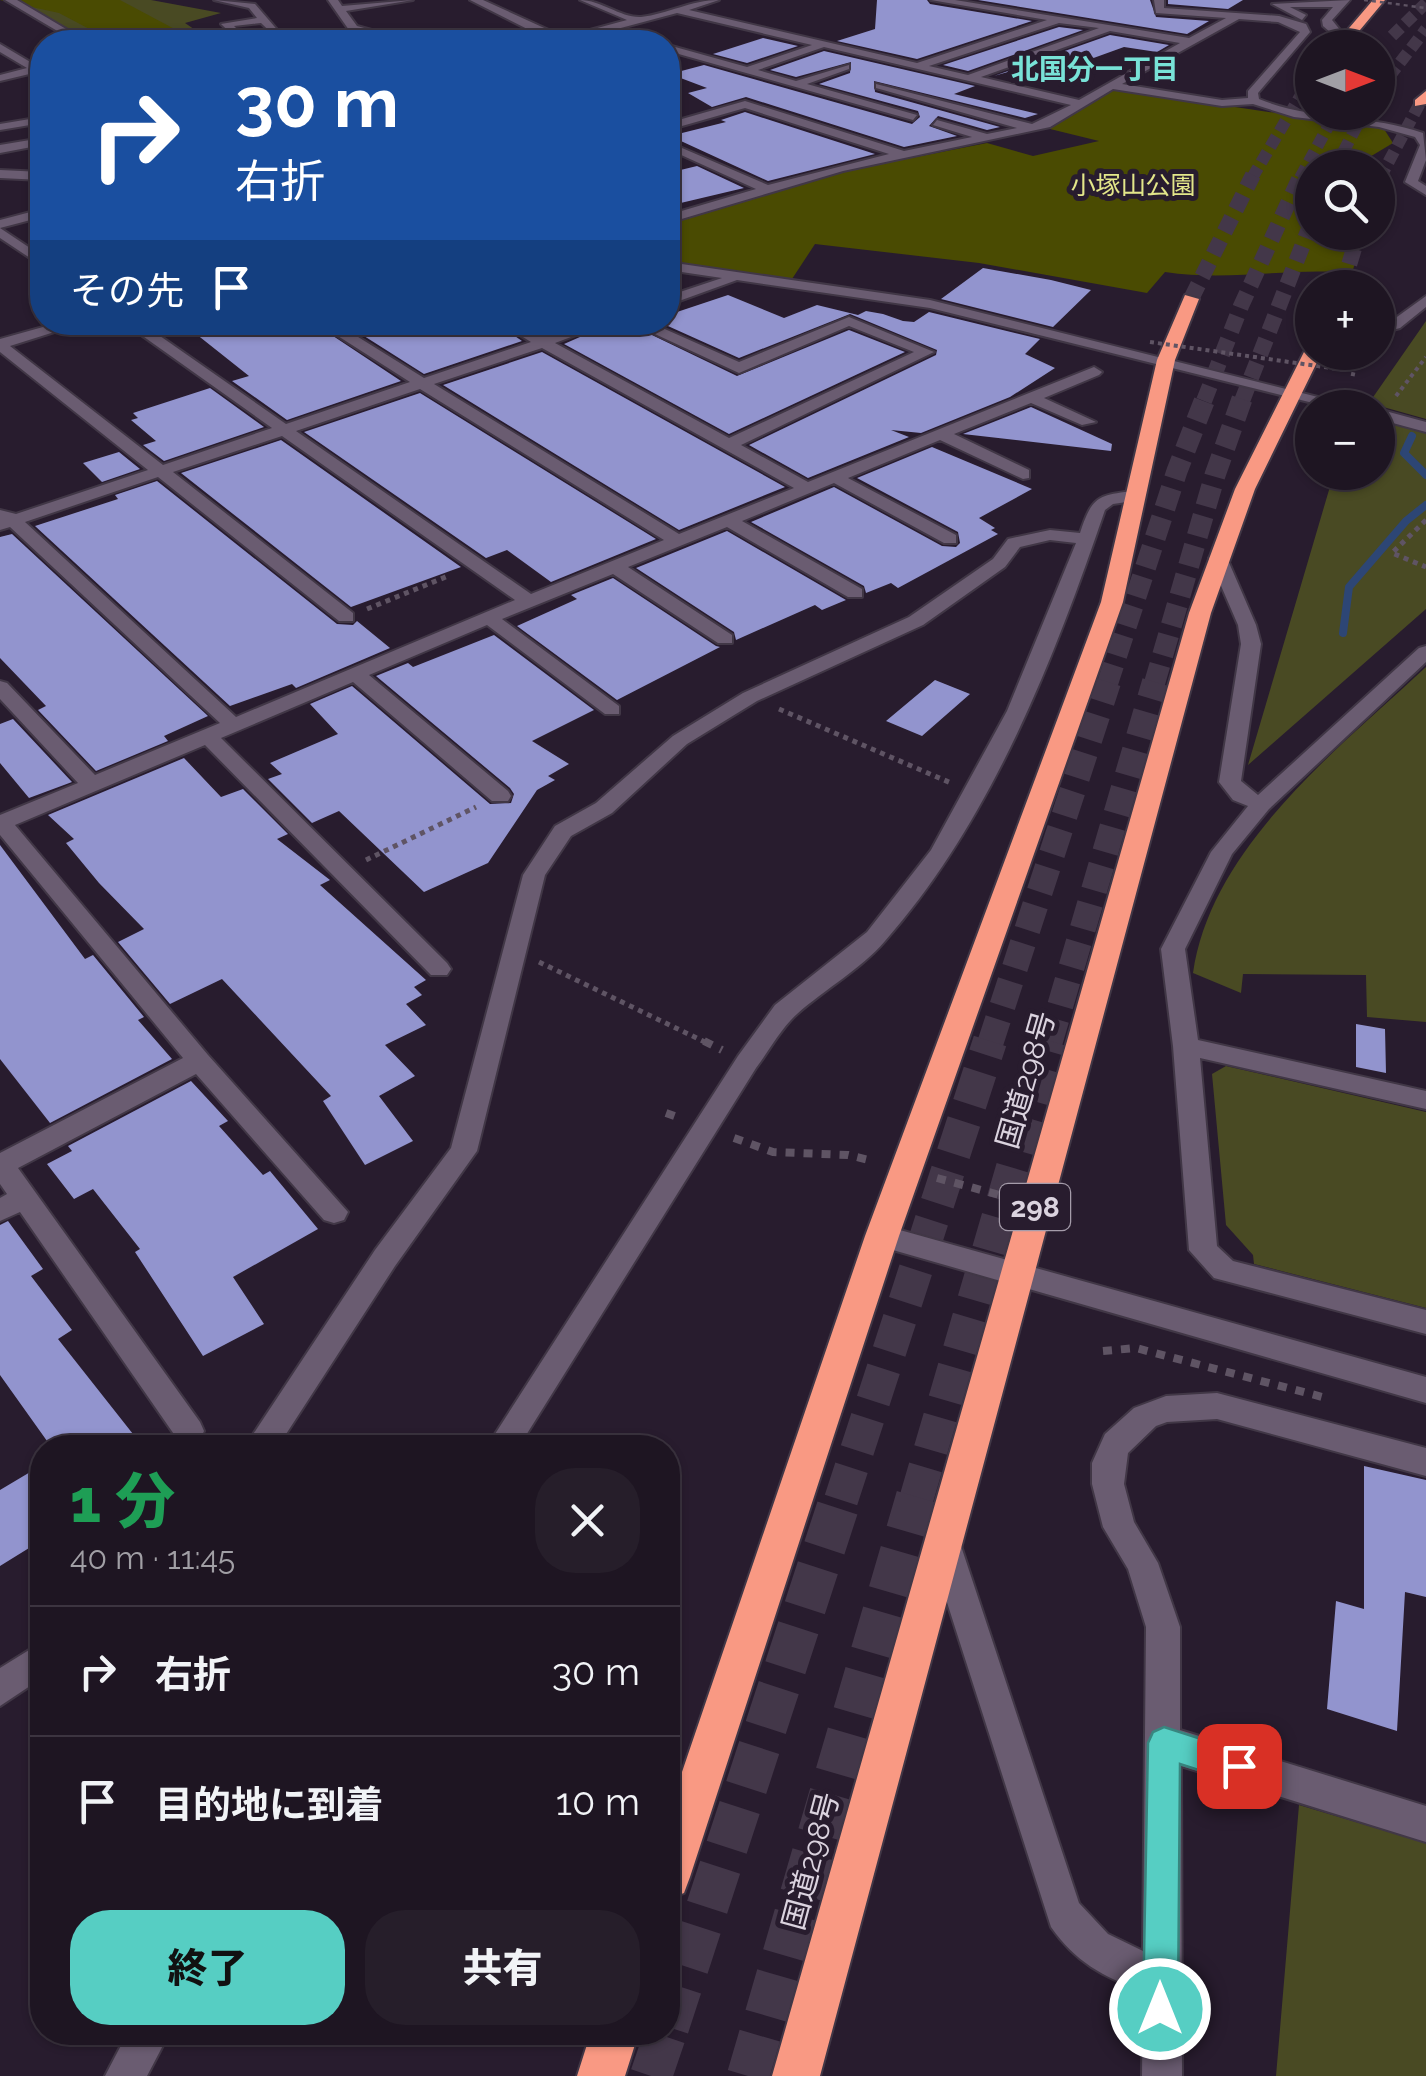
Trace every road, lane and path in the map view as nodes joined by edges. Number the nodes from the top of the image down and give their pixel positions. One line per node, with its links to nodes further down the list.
1 (10, 0): 26 (street)
2 (219, 0): 21 (street)
3 (408, 0): 14 (street)
4 (475, 0): 30 (street)
5 (584, 0): 22 (street)
6 (940, 0): 17 (street)
7 (1021, 0): 17 (street)
8 (1159, 0): 18 (street)
9 (1263, 0): 19 (street)
10 (1364, 0): 15 (path, bridge)
11 (1380, 0): 34 (highway)
12 (704, 1): 16 (street)
13 (1343, 2): 23 (street); 33 (street)
14 (336, 4): 29 (street)
15 (1426, 8)
16 (676, 10): 22 (street); 35 (street)
17 (1004, 10): 20 (street)
18 (1238, 16): 19 (street); 36 (street)
19 (1262, 18): 23 (street)
20 (1060, 19): 24 (street); 44 (street)
21 (264, 20): 27 (street); 28 (street)
22 (637, 21): 25 (street)
23 (1292, 22): 53 (street)
24 (1110, 28): 36 (street); 49 (street)
25 (606, 29): 31 (street); 32 (street)
26 (62, 30)
27 (232, 30)
28 (275, 30)
29 (361, 30)
30 (536, 30)
31 (603, 30)
32 (609, 30)
33 (1331, 30)
34 (1353, 30)
35 (771, 33): 37 (street); 38 (street)
36 (1190, 41): 52 (street)
37 (740, 42)
38 (822, 45): 44 (street); 46 (street)
39 (725, 47): 42 (street)
40 (2, 49): 43 (street)
41 (680, 52): 42 (street)
42 (694, 56): 46 (street)
43 (30, 63)
44 (917, 66): 49 (street)
45 (846, 67): 50 (street)
46 (745, 71): 50 (street)
47 (30, 73): 48 (street)
48 (0, 78)
49 (968, 78): 54 (street)
50 (798, 83): 56 (street)
51 (880, 86): 62 (street)
52 (1112, 86): 53 (street); 54 (street)
53 (1254, 102): 74 (street)
54 (1085, 105): 62 (street)
55 (680, 111): 57 (street)
56 (913, 117)
57 (698, 118): 59 (street); 67 (street)
58 (30, 122): 61 (street)
59 (680, 123)
60 (937, 123): 63 (street)
61 (0, 127)
62 (1033, 128): 63 (street)
63 (988, 138): 67 (street)
64 (30, 144): 65 (street)
65 (0, 149)
66 (680, 151): 68 (street)
67 (904, 156): 73 (street)
68 (693, 157): 69 (street); 73 (street)
69 (680, 160)
70 (30, 166): 72 (street)
71 (0, 174): 72 (street)
72 (27, 176)
73 (766, 189): 75 (street)
74 (1426, 191)
75 (680, 214)
76 (30, 216): 77 (street)
77 (0, 224)
78 (0, 232): 79 (street)
79 (30, 253)
80 (680, 268): 81 (street)
81 (734, 279): 82 (street); 94 (street)
82 (680, 297)
83 (1191, 299): 94 (highway)
84 (1426, 300): 85 (street)
85 (1395, 325)
86 (32, 335): 93 (street)
87 (149, 335): 105 (street)
88 (343, 335): 98 (street)
89 (529, 335): 92 (street)
90 (566, 335): 92 (street)
91 (665, 335): 107 (street)
92 (543, 343): 98 (street); 107 (street)
93 (0, 344): 108 (street)
94 (1158, 351): 97 (path, bridge); 99 (street); 112 (highway)
95 (1426, 357): 100 (path)
96 (1094, 372): 101 (street)
97 (1352, 379)
98 (420, 384): 105 (street); 118 (street)
99 (1295, 392): 119 (highway, 国道298号 / 298)
100 (1395, 396)
101 (1032, 398): 103 (street); 106 (street)
102 (1395, 419): 104 (street)
103 (1088, 422)
104 (1426, 427)
105 (284, 430): 108 (street); 120 (street)
106 (943, 434): 109 (street); 110 (street)
107 (728, 445): 111 (street)
108 (161, 471): 113 (street); 125 (street)
109 (1022, 474)
110 (836, 478): 111 (street); 117 (street)
111 (809, 490): 115 (street)
112 (1134, 496): 116 (street); 155 (highway)
113 (4, 518): 133 (street)
114 (1426, 520): 122 (path)
115 (730, 521): 118 (street); 123 (street)
116 (1088, 538): 130 (street); 136 (street)
117 (950, 539)
118 (679, 542): 121 (street)
119 (1218, 558): 138 (street); 156 (highway, 国道298号 / 298)
120 (477, 565): 124 (street); 125 (path)
121 (615, 567): 124 (street); 127 (street)
122 (1426, 567)
123 (854, 593)
124 (529, 601): 126 (street)
125 (346, 617)
126 (489, 618): 129 (street); 132 (street)
127 (725, 639)
128 (1426, 652): 138 (street)
129 (354, 674): 133 (street); 137 (street)
130 (750, 696): 136 (path); 141 (street)
131 (4, 698): 135 (street)
132 (612, 710)
133 (234, 724): 134 (street)
134 (208, 735): 135 (street); 140 (street)
135 (91, 784): 139 (street)
136 (976, 794): 145 (street)
137 (500, 796): 140 (path)
138 (1261, 804): 143 (street)
139 (1, 822): 144 (street)
140 (342, 871): 142 (street)
141 (516, 950): 145 (path); 160 (street)
142 (438, 969)
143 (1186, 1046): 146 (street); 157 (street)
144 (199, 1061): 150 (street); 154 (street)
145 (747, 1062): 148 (street)
146 (1426, 1100)
147 (666, 1113): 148 (path)
148 (706, 1128): 149 (path); 161 (street)
149 (879, 1163)
150 (0, 1164): 153 (street)
151 (931, 1176): 152 (path)
152 (1008, 1197)
153 (12, 1204): 159 (street)
154 (334, 1212)
155 (882, 1236): 156 (street); 168 (highway)
156 (1016, 1273): 158 (street); 163 (highway, 国道298号 / 298)
157 (1426, 1322)
158 (1420, 1386)
159 (189, 1431)
160 (268, 1435)
161 (509, 1435)
162 (1426, 1462): 166 (street)
163 (943, 1538): 169 (street); 174 (highway, 国道298号 / 298)
164 (30, 1667): 165 (street)
165 (0, 1689)
166 (1164, 1743): 167 (street); 169 (street)
167 (1426, 1824)
168 (680, 1841)
169 (1160, 1975): 175 (street)
170 (143, 2045): 172 (street)
171 (611, 2045): 173 (highway)
172 (125, 2076)
173 (601, 2076)
174 (796, 2076)
175 (1162, 2076)

